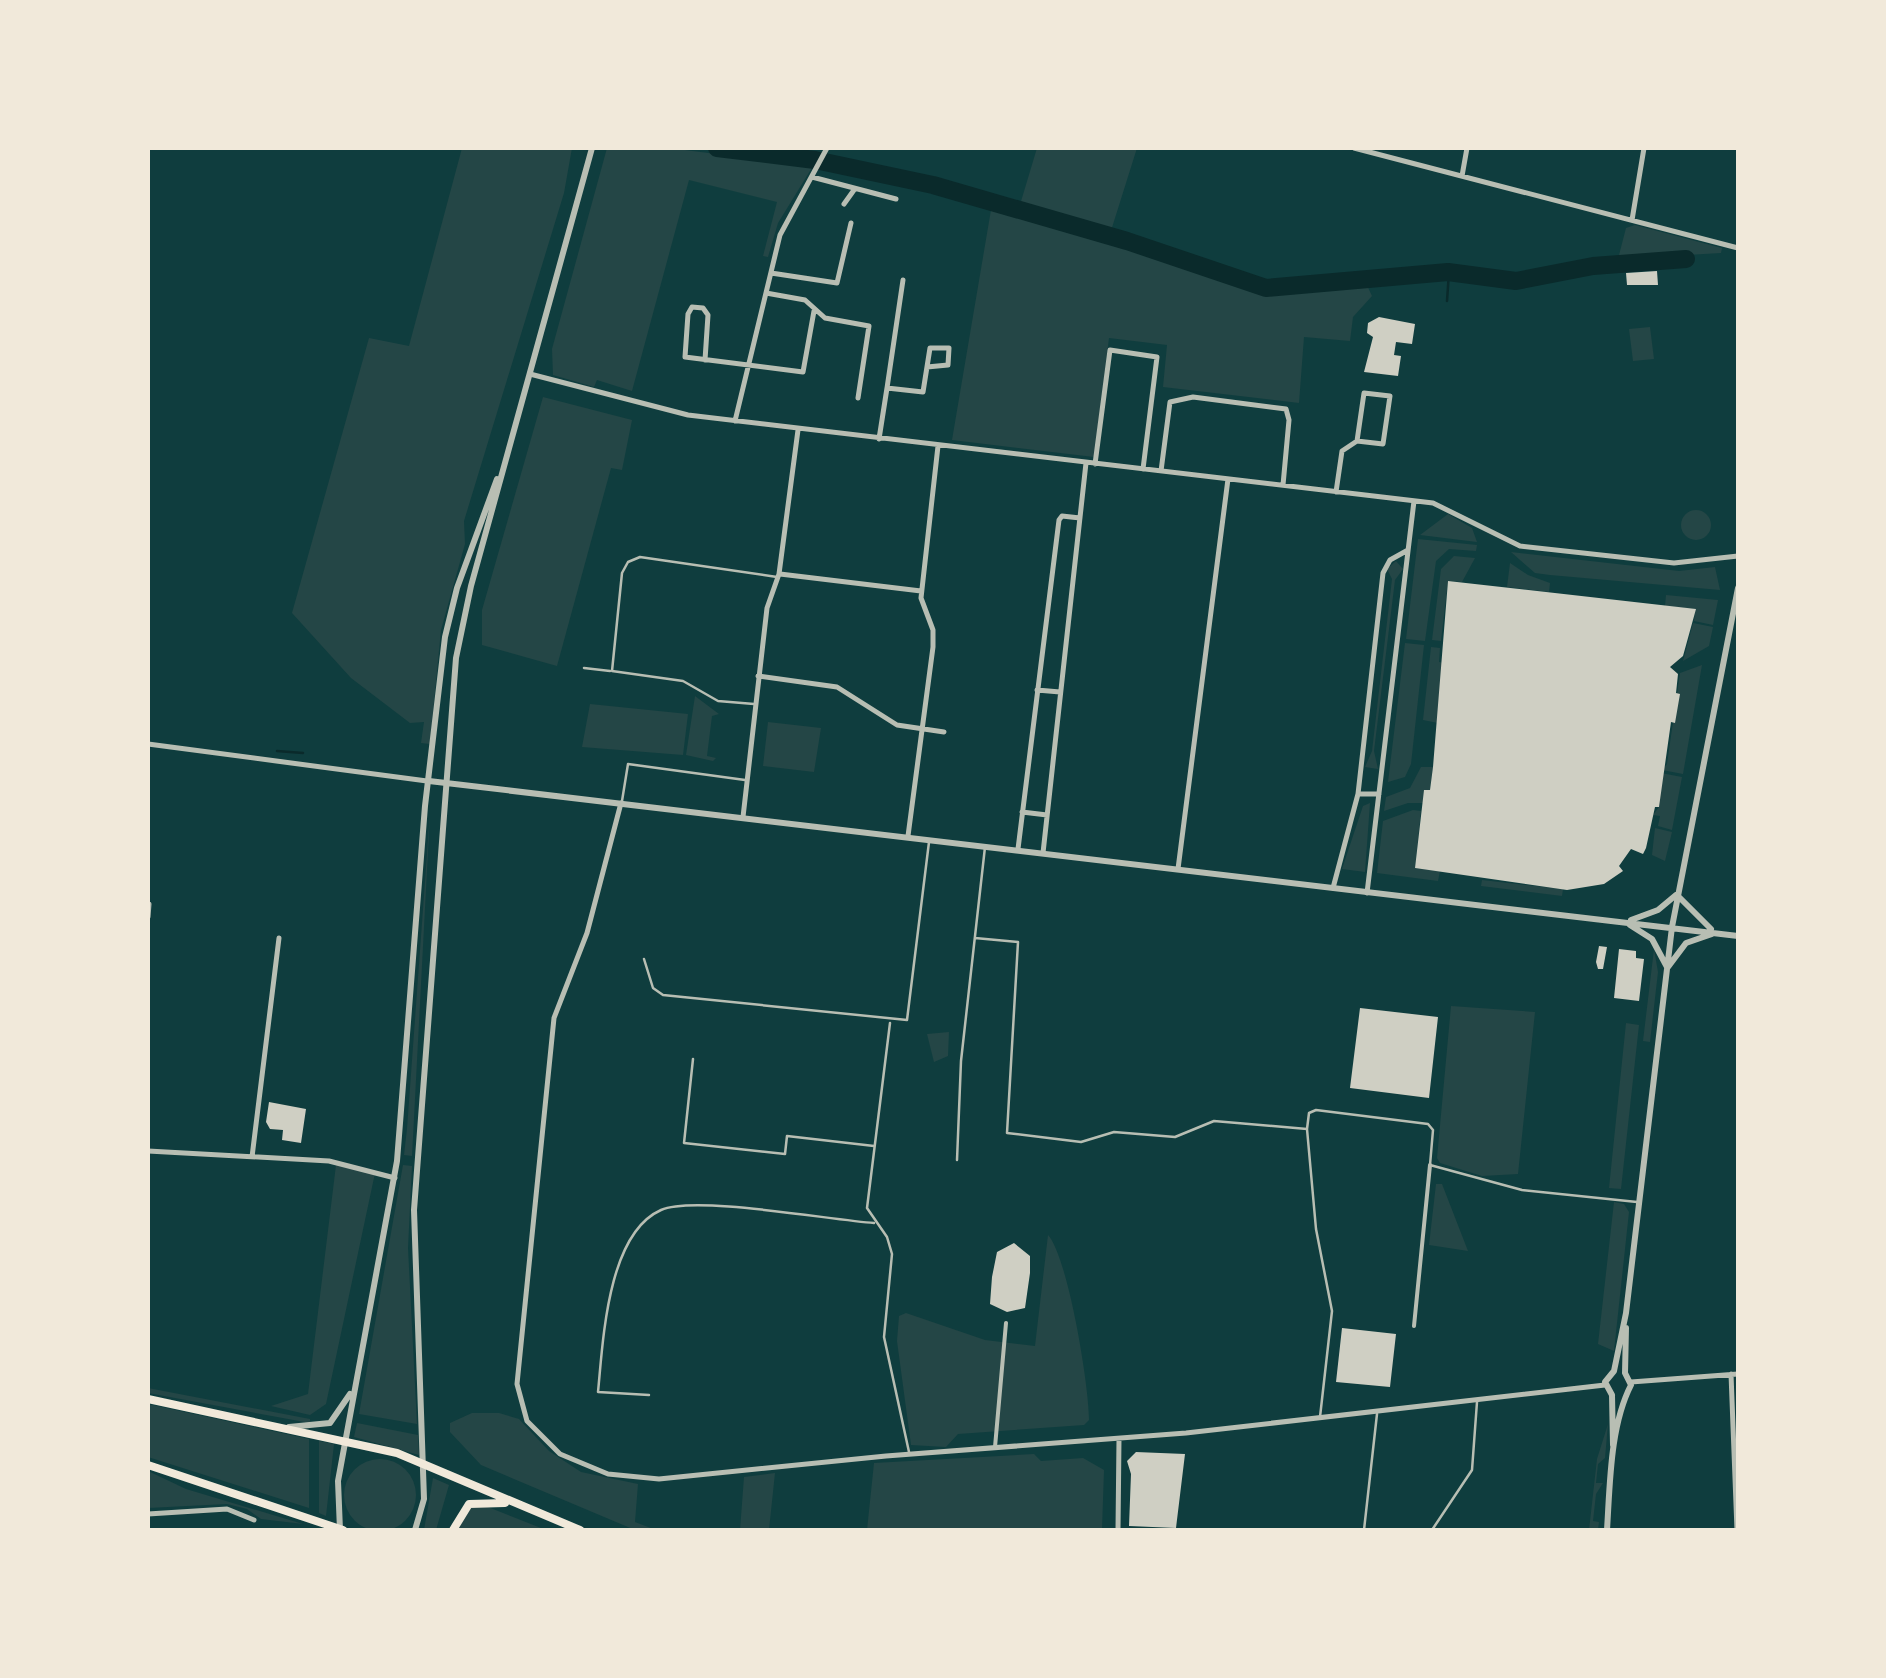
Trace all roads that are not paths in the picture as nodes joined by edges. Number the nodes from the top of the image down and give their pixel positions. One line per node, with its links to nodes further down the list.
1 (592, 148): 21 (street)
2 (827, 148): 7 (street)
3 (1354, 148): 6 (street)
4 (1468, 148): 6 (street)
5 (1644, 148): 11 (street)
6 (1462, 176): 11 (street)
7 (812, 177): 8 (street); 14 (street)
8 (854, 190): 9 (street); 10 (street)
9 (896, 199)
10 (844, 204)
11 (1632, 220): 13 (street)
12 (850, 223): 14 (street)
13 (1738, 248)
14 (770, 273): 16 (street)
15 (902, 280): 22 (street)
16 (766, 292): 17 (street); 19 (street)
17 (814, 311): 19 (street); 23 (street)
18 (705, 360): 18 (street); 19 (street)
19 (748, 366): 24 (street)
20 (927, 367): 20 (street); 22 (street)
21 (530, 374): 24 (street); 26 (street)
22 (887, 388): 27 (street)
23 (858, 398)
24 (734, 421): 25 (street)
25 (798, 428): 27 (street); 41 (street)
26 (513, 436): 54 (street); 55 (street)
27 (880, 439): 29 (street)
28 (1357, 441): 28 (street); 36 (street)
29 (938, 446): 30 (street); 43 (street)
30 (1086, 463): 31 (street); 38 (street)
31 (1095, 464): 32 (street); 32 (street)
32 (1142, 470): 33 (street)
33 (1161, 471): 34 (street); 35 (street)
34 (1228, 479): 35 (street); 67 (street)
35 (1283, 486): 36 (street)
36 (1336, 492): 37 (street)
37 (1414, 501): 39 (street); 40 (street)
38 (1080, 518): 47 (street); 48 (street)
39 (1408, 550): 56 (street); 57 (street)
40 (1738, 556)
41 (779, 576): 43 (street); 45 (lane); 46 (street)
42 (1738, 588): 70 (street)
43 (921, 591): 50 (street)
44 (584, 668): 45 (lane)
45 (612, 671): 49 (lane)
46 (758, 676): 49 (street); 50 (street)
47 (1037, 690): 48 (street); 59 (street)
48 (1060, 692): 60 (street)
49 (754, 704): 53 (street)
50 (922, 729): 51 (street); 62 (street)
51 (944, 732)
52 (148, 744): 54 (street)
53 (745, 780): 58 (lane); 61 (street)
54 (429, 781): 55 (street); 89 (street)
55 (445, 783): 58 (street); 116 (street)
56 (1358, 794): 57 (street); 68 (street)
57 (1379, 794): 69 (street)
58 (621, 803): 61 (street); 114 (street)
59 (1022, 812): 60 (street); 65 (street)
60 (1046, 815): 66 (street)
61 (743, 817): 62 (street)
62 (908, 836): 63 (street)
63 (929, 839): 64 (street); 81 (lane)
64 (986, 846): 65 (street); 78 (lane)
65 (1018, 849): 66 (street)
66 (1043, 852): 67 (street)
67 (1178, 869): 68 (street)
68 (1333, 888): 69 (street)
69 (1368, 892): 73 (street)
70 (1678, 894): 73 (street); 74 (street); 75 (street)
71 (149, 904): 72 (street)
72 (148, 917)
73 (1625, 922): 74 (street); 80 (street)
74 (1672, 927): 75 (street); 80 (street)
75 (1718, 933): 76 (street); 80 (street)
76 (1738, 936)
77 (280, 938): 86 (street)
78 (974, 938): 83 (lane); 87 (lane)
79 (644, 959): 81 (lane)
80 (1667, 968): 90 (street)
81 (890, 1021): 84 (lane)
82 (693, 1058): 84 (lane)
83 (1307, 1129): 88 (lane); 107 (lane)
84 (875, 1146): 91 (lane)
85 (148, 1152): 86 (street)
86 (252, 1157): 89 (street)
87 (957, 1160)
88 (1430, 1165): 90 (lane); 94 (street)
89 (395, 1178): 100 (street)
90 (1639, 1202): 92 (street)
91 (874, 1223): 103 (lane); 114 (lane)
92 (1626, 1313): 95 (street); 96 (street)
93 (1006, 1323): 112 (street)
94 (1414, 1326)
95 (1614, 1371): 96 (street); 99 (street)
96 (1626, 1373): 98 (street)
97 (1735, 1374): 98 (street); 109 (street)
98 (1631, 1382): 102 (street)
99 (1606, 1384): 101 (street); 105 (street)
100 (354, 1389): 108 (street); 111 (street)
101 (1612, 1395): 102 (street); 113 (street)
102 (1624, 1395): 113 (street)
103 (649, 1396)
104 (148, 1398): 108 (main road)
105 (1477, 1402): 106 (street); 126 (lane)
106 (1377, 1412): 107 (street); 125 (lane)
107 (1320, 1418): 110 (street)
108 (283, 1427): 111 (main road)
109 (1736, 1429): 129 (street)
110 (1118, 1439): 112 (street); 124 (street)
111 (344, 1440): 116 (main road); 120 (street)
112 (994, 1447): 114 (street)
113 (1613, 1451): 128 (street)
114 (910, 1454)
115 (148, 1464): 120 (main road)
116 (424, 1465): 117 (main road); 121 (street)
117 (520, 1505): 122 (main road); 123 (main road)
118 (148, 1514): 119 (street)
119 (254, 1520)
120 (341, 1530)
121 (416, 1530)
122 (453, 1530)
123 (580, 1530)
124 (1118, 1530)
125 (1364, 1530)
126 (1432, 1530): 127 (lane)
127 (1438, 1530)
128 (1606, 1530)
129 (1737, 1530)

